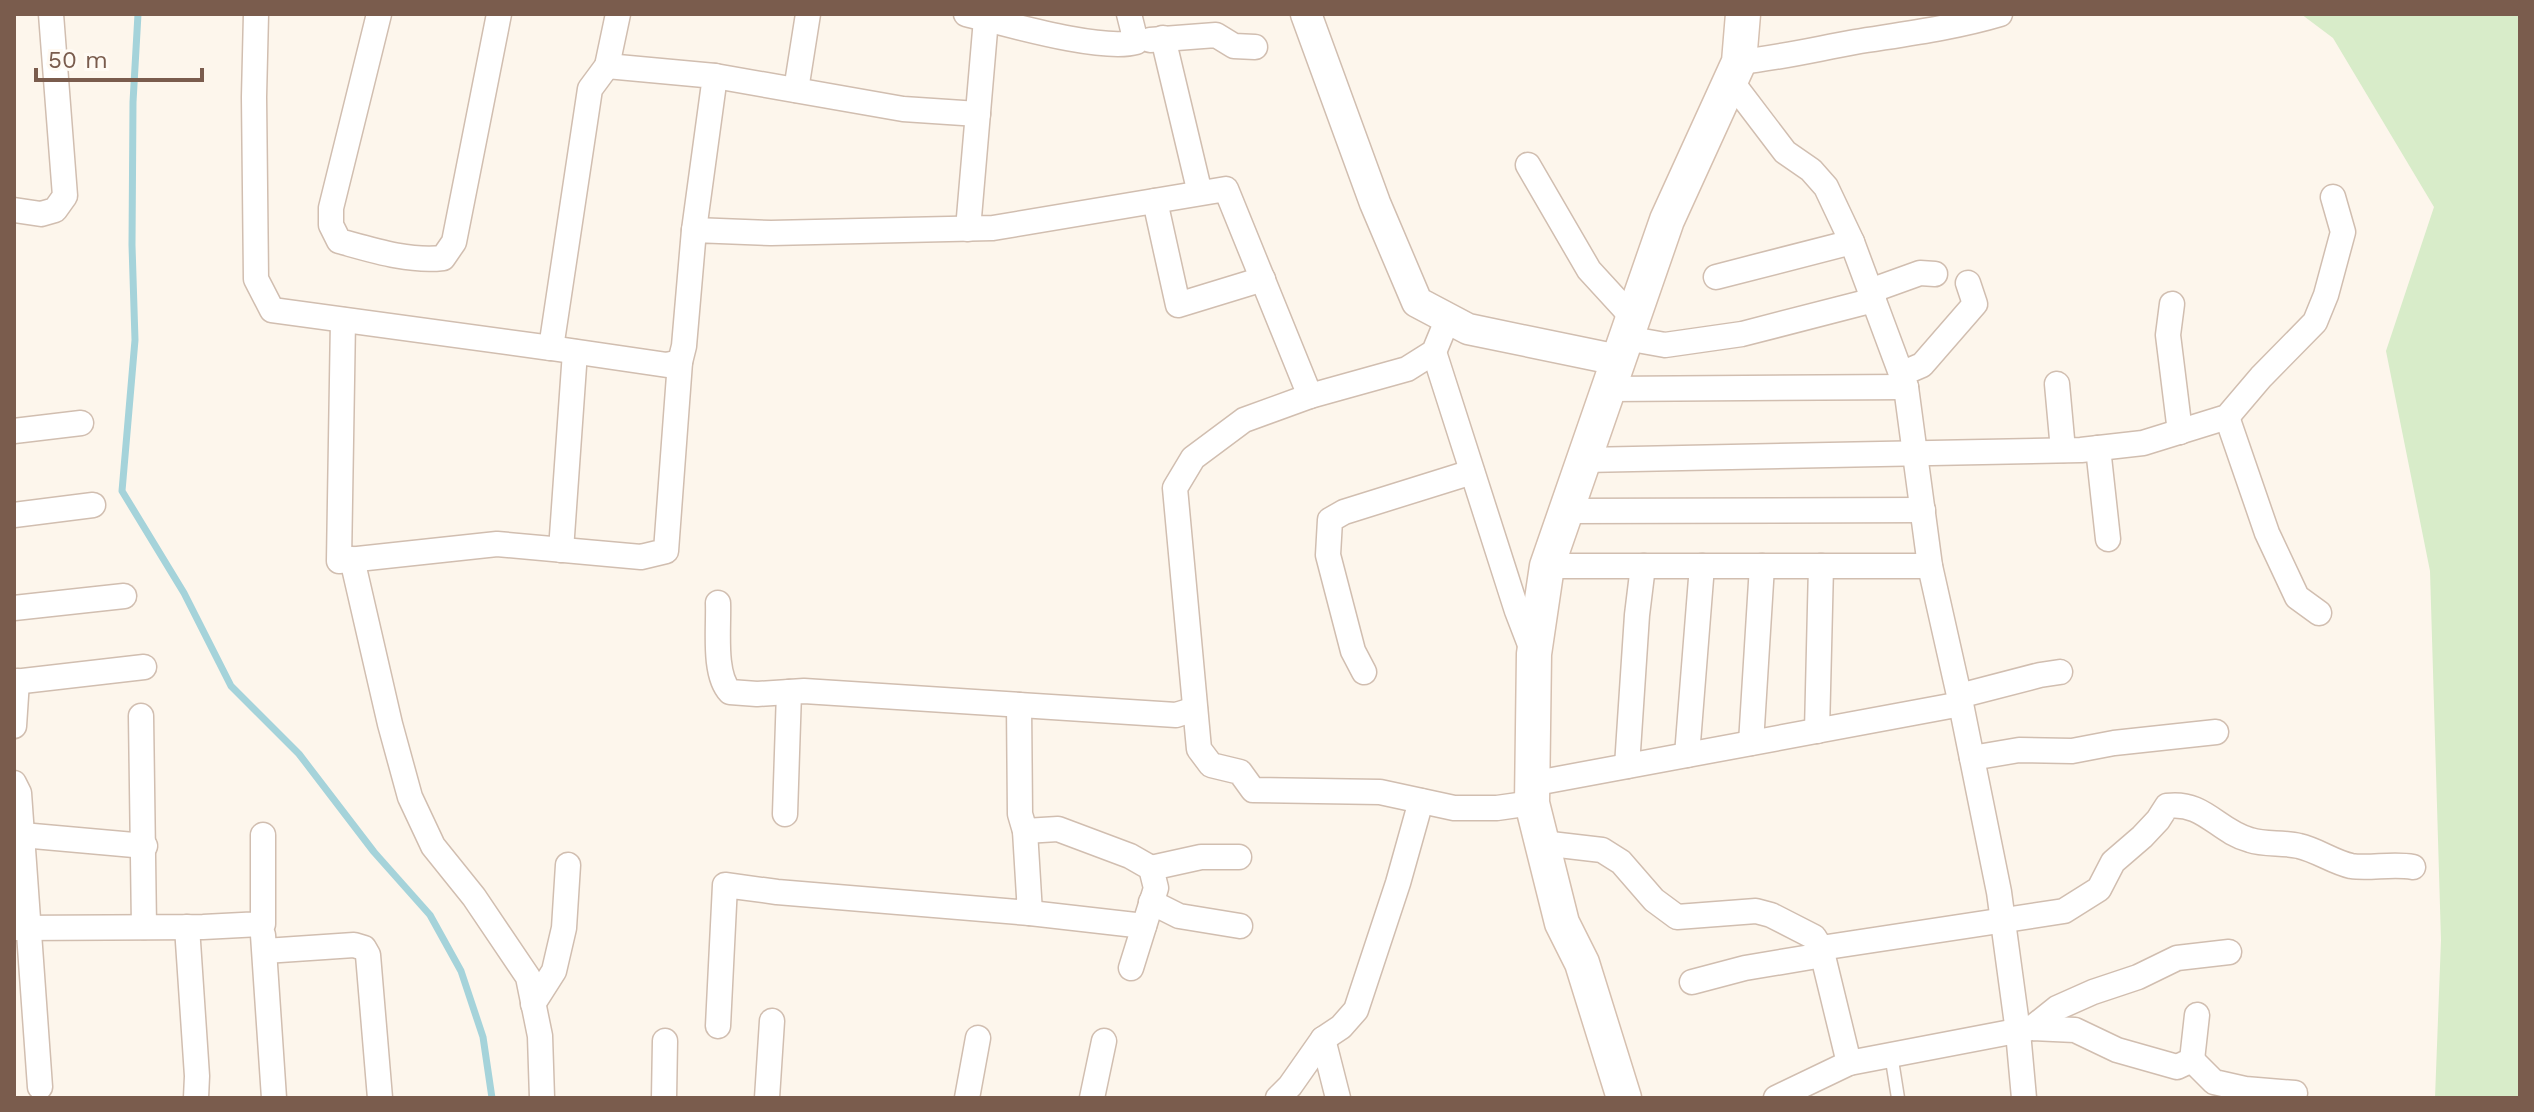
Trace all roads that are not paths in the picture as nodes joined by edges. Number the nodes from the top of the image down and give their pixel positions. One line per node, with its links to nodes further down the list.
1 (51, 14): 24 (street)
2 (256, 14): 35 (street)
3 (379, 14): 4 (street)
4 (499, 14)
5 (618, 14): 15 (street)
6 (808, 14): 18 (street)
7 (1129, 14): 13 (street)
8 (1306, 14): 34 (street)
9 (1743, 14): 16 (main road)
10 (2000, 14): 16 (street)
11 (976, 16): 13 (street); 19 (street)
12 (1163, 38): 13 (street); 14 (street); 21 (street)
13 (1136, 42)
14 (1255, 47)
15 (607, 66): 17 (street); 36 (street)
16 (1735, 72): 27 (street); 37 (main road)
17 (715, 76): 18 (street); 26 (street)
18 (796, 90): 19 (street)
19 (978, 114): 25 (street)
20 (1528, 165): 37 (street)
21 (1204, 192): 23 (street); 30 (street)
22 (2333, 197): 43 (street)
23 (1155, 201): 25 (street); 30 (street)
24 (14, 210)
25 (968, 229): 26 (street)
26 (694, 230): 39 (street)
27 (1852, 242): 29 (street); 32 (street)
28 (1935, 274): 32 (street)
29 (1716, 277)
30 (1263, 279): 42 (street)
31 (1968, 283): 40 (street)
32 (1872, 296): 37 (street); 40 (street)
33 (2172, 304): 46 (street)
34 (1448, 318): 37 (street); 38 (street)
35 (343, 320): 36 (street); 58 (street)
36 (563, 350): 39 (street); 57 (street)
37 (1621, 351): 40 (street); 50 (main road)
38 (1434, 352): 42 (street); 51 (street)
39 (680, 362): 57 (street)
40 (1903, 380): 49 (street)
41 (2057, 384): 48 (street)
42 (1310, 396): 77 (street)
43 (2227, 417): 46 (street); 68 (street)
44 (81, 423): 45 (street)
45 (14, 431)
46 (2180, 432): 47 (street)
47 (2098, 448): 48 (street); 56 (street)
48 (2063, 450): 49 (street)
49 (1914, 454): 50 (street); 53 (street)
50 (1584, 460): 54 (main road)
51 (1472, 472): 69 (street); 71 (street)
52 (93, 505): 55 (street)
53 (1923, 510): 54 (street); 64 (street)
54 (1566, 511): 59 (main road)
55 (14, 515)
56 (2108, 539)
57 (561, 550): 58 (street)
58 (352, 559): 114 (street)
59 (1547, 566): 60 (street); 69 (main road)
60 (1643, 566): 61 (street); 86 (street)
61 (1702, 566): 62 (street); 83 (street)
62 (1762, 566): 63 (street); 82 (street)
63 (1821, 566): 64 (street); 80 (street)
64 (1930, 566): 75 (street)
65 (124, 596): 67 (street)
66 (718, 603): 74 (street)
67 (14, 608)
68 (2319, 613)
69 (1534, 654): 88 (main road)
70 (144, 667): 73 (street)
71 (1364, 672)
72 (2060, 672): 75 (street)
73 (15, 682): 79 (street)
74 (789, 692): 76 (street); 90 (street)
75 (1960, 700): 80 (street); 84 (street)
76 (1019, 705): 77 (street); 91 (street)
77 (1195, 709): 89 (street)
78 (141, 716): 95 (street)
79 (14, 726)
80 (1817, 731): 82 (street)
81 (2216, 732): 84 (street)
82 (1751, 743): 83 (street)
83 (1687, 755): 86 (street)
84 (1972, 758): 102 (street)
85 (14, 766): 87 (street)
86 (1627, 766): 88 (street)
87 (14, 784): 92 (street)
88 (1532, 793): 89 (street); 94 (main road)
89 (1421, 801): 120 (street)
90 (785, 814)
91 (1025, 831): 99 (street); 101 (street)
92 (22, 835): 95 (street); 108 (street)
93 (263, 835): 103 (street)
94 (1542, 843): 110 (street); 140 (main road)
95 (145, 846): 106 (street)
96 (1239, 857): 99 (street)
97 (568, 865): 114 (street)
98 (2413, 867): 102 (street)
99 (1151, 868): 100 (street)
100 (1151, 902): 104 (street); 105 (street)
101 (1030, 913): 104 (street); 117 (street)
102 (2002, 921): 110 (street); 118 (street)
103 (263, 924): 107 (street); 109 (street)
104 (1144, 926): 112 (street)
105 (1240, 926)
106 (144, 927): 107 (street); 108 (street)
107 (187, 927): 130 (street)
108 (22, 928): 127 (street)
109 (265, 951): 131 (street); 132 (street)
110 (1822, 952): 113 (street); 125 (street)
111 (2229, 952): 118 (street)
112 (1131, 968)
113 (1692, 982)
114 (533, 1004): 133 (street)
115 (2197, 1015): 124 (street)
116 (772, 1021): 135 (street)
117 (718, 1026)
118 (2025, 1030): 123 (street); 124 (street); 144 (street)
119 (978, 1038): 136 (street)
120 (1323, 1039): 138 (street); 139 (street)
121 (665, 1041): 134 (street)
122 (1104, 1041): 137 (street)
123 (1891, 1054): 125 (street); 143 (lane)
124 (2192, 1060): 128 (street)
125 (1849, 1063): 126 (street)
126 (1827, 1074): 141 (street); 142 (street)
127 (40, 1087)
128 (2211, 1090): 129 (street)
129 (2295, 1093)
130 (196, 1098)
131 (274, 1098)
132 (380, 1098)
133 (542, 1098)
134 (664, 1098)
135 (767, 1098)
136 (967, 1098)
137 (1092, 1098)
138 (1278, 1098)
139 (1338, 1098)
140 (1624, 1098)
141 (1776, 1098)
142 (1831, 1098)
143 (1898, 1098)
144 (2024, 1098)

